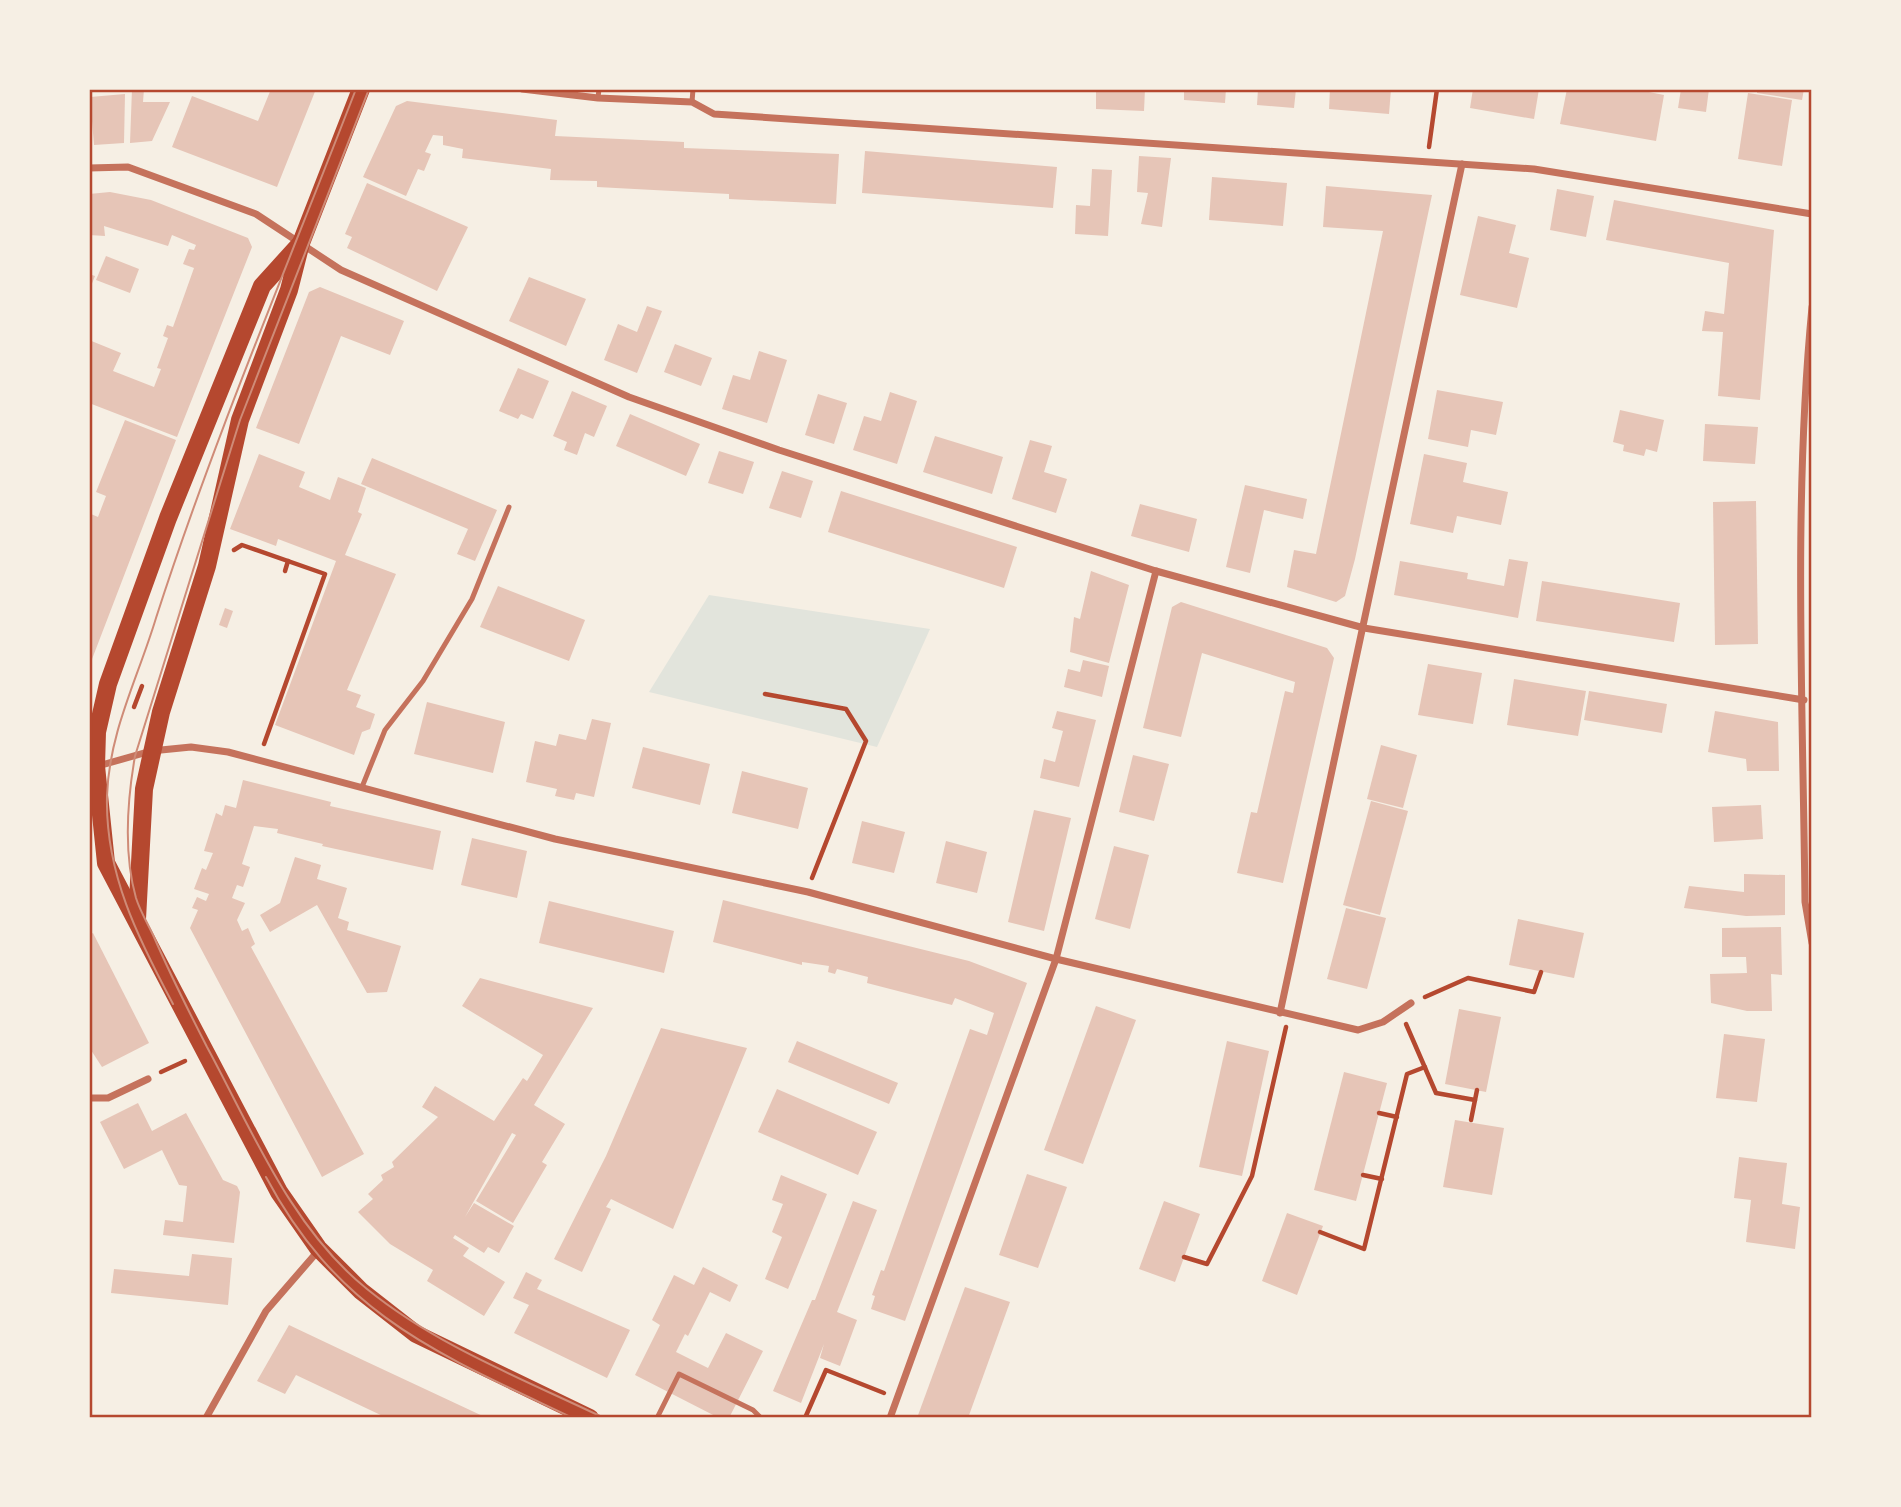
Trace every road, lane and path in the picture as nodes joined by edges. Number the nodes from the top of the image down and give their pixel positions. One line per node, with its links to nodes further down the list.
1 (361, 89): 11 (main road)
2 (522, 89): 5 (street)
3 (694, 89): 6 (lane)
4 (1437, 89): 7 (path)
5 (598, 93): 6 (street)
6 (692, 102): 7 (street)
7 (1428, 163): 8 (street)
8 (1462, 164): 10 (street); 20 (street)
9 (89, 168): 11 (street)
10 (1812, 214)
11 (301, 243): 19 (street); 25 (main road); 27 (main road)
12 (1812, 307): 14 (street)
13 (509, 507): 28 (lane)
14 (1801, 550): 15 (street); 23 (street)
15 (1812, 551)
16 (228, 555): 17 (path)
17 (288, 561): 18 (path); 26 (path)
18 (285, 571)
19 (1156, 571): 20 (street); 32 (street)
20 (1364, 628): 23 (street); 36 (street)
21 (142, 686): 24 (path)
22 (765, 694): 29 (path)
23 (1804, 700): 31 (street)
24 (134, 707)
25 (151, 751): 26 (street); 27 (street); 30 (main road)
26 (259, 758): 28 (street)
27 (96, 766): 30 (main road)
28 (362, 787): 29 (street)
29 (808, 892): 32 (street)
30 (137, 920): 38 (main road)
31 (1812, 943)
32 (1056, 959): 36 (street); 54 (street)
33 (1541, 972): 34 (path)
34 (1411, 1003): 35 (street)
35 (1400, 1010): 37 (street); 39 (path)
36 (1279, 1013): 37 (street)
37 (1288, 1015): 48 (path)
38 (203, 1050): 40 (path); 52 (main road)
39 (1425, 1068): 43 (path); 45 (path)
40 (148, 1079): 42 (street)
41 (1477, 1090): 43 (path)
42 (89, 1098)
43 (1475, 1100): 46 (path)
44 (1379, 1113): 45 (path)
45 (1396, 1117): 50 (path)
46 (1471, 1120)
47 (1248, 1148): 48 (path)
48 (1258, 1150): 53 (path)
49 (1363, 1175): 50 (path)
50 (1382, 1179): 51 (path)
51 (1320, 1233)
52 (318, 1248): 55 (street); 56 (main road)
53 (1184, 1257)
54 (897, 1399): 59 (path); 60 (street)
55 (205, 1418)
56 (590, 1418)
57 (657, 1418): 58 (lane)
58 (761, 1418)
59 (805, 1418)
60 (890, 1418)

